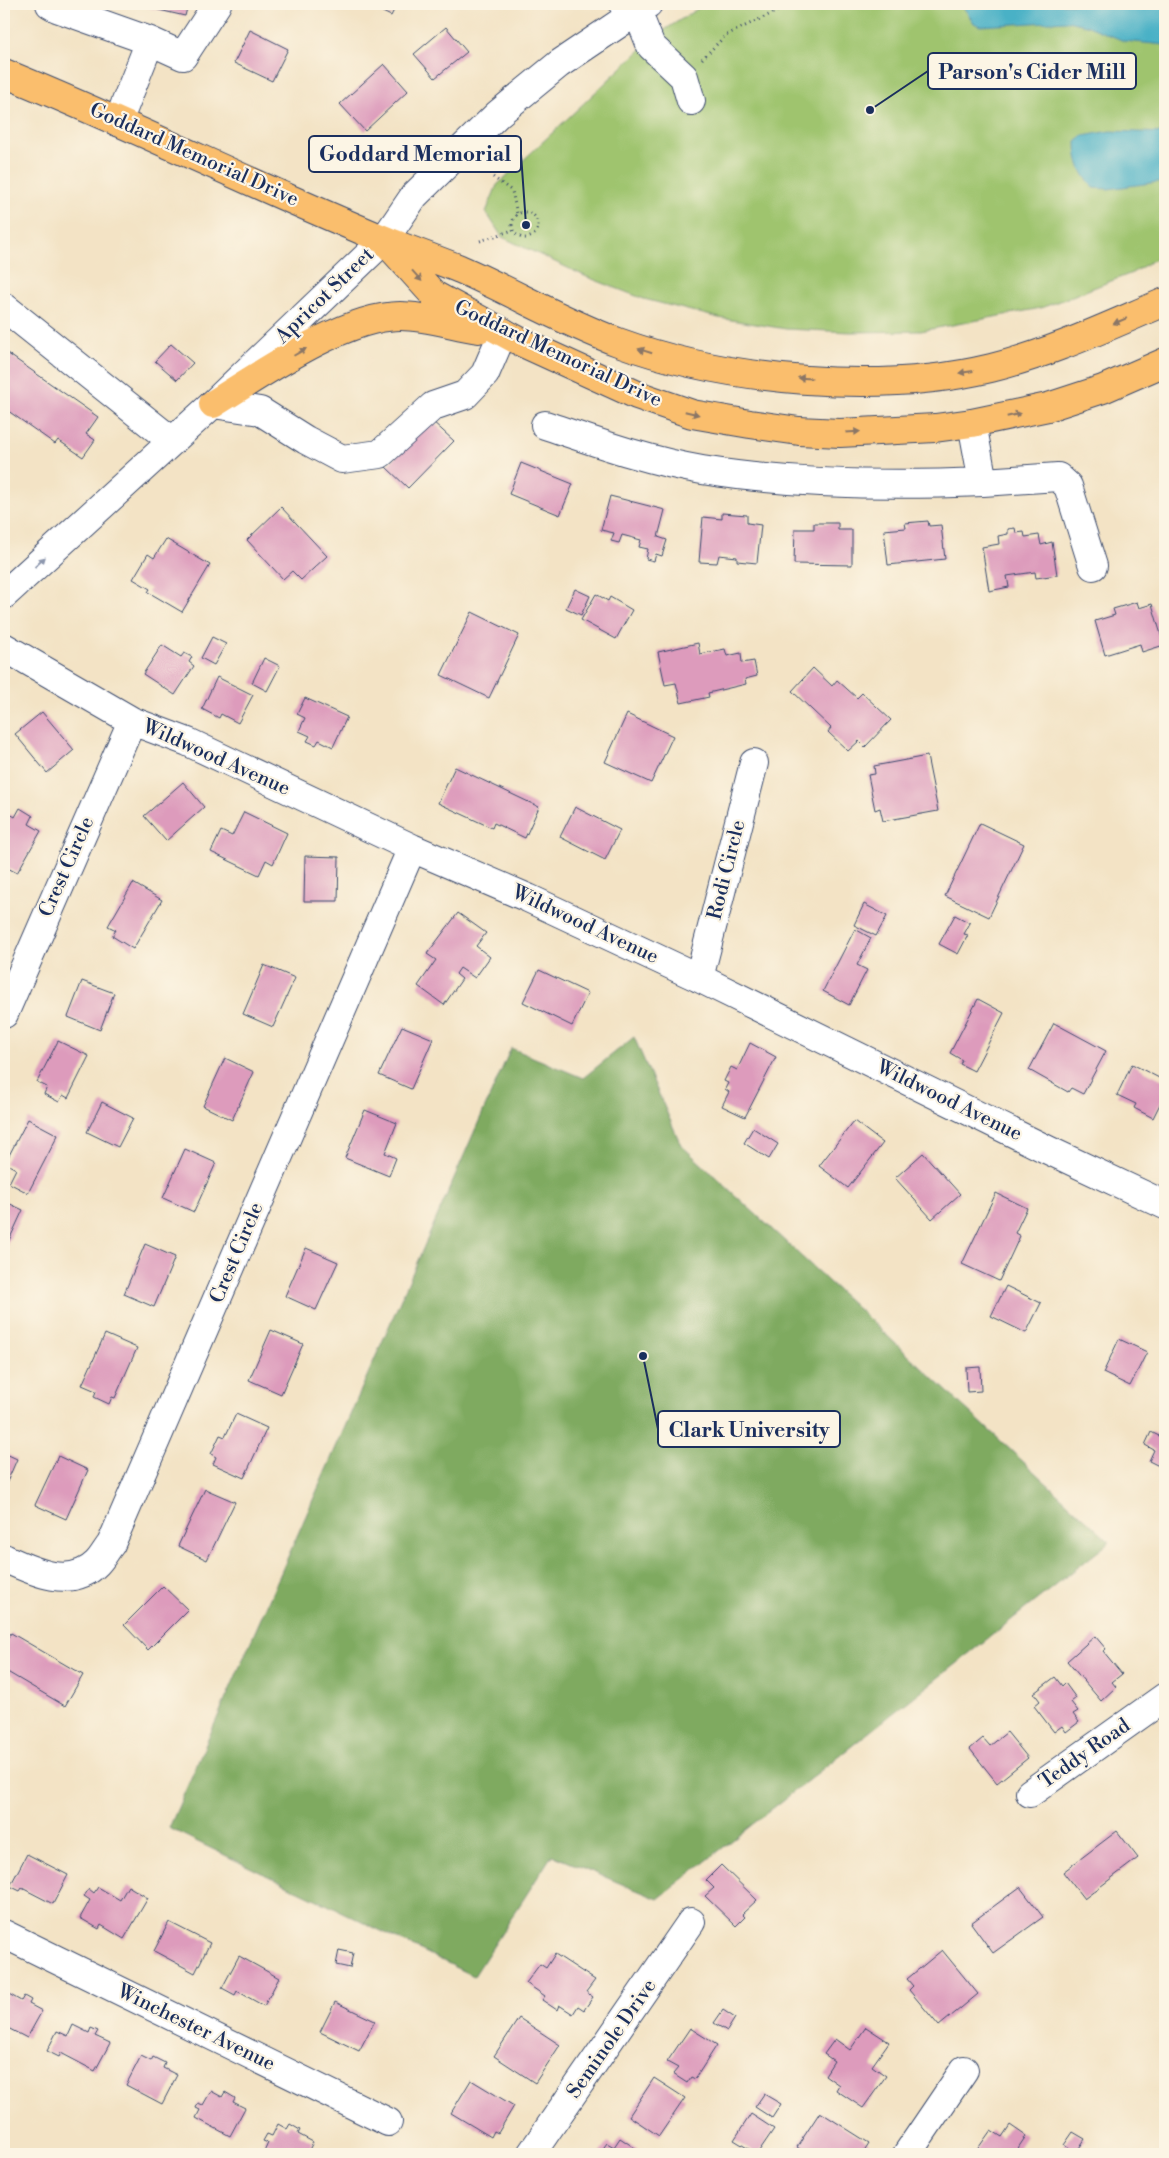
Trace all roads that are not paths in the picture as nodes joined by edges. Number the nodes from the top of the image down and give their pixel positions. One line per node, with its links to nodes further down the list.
1 (50, 4): 4 (street)
2 (217, 4): 4 (street)
3 (636, 6): 6 (street); 8 (street, Apricot Street)
4 (150, 41): 7 (street)
5 (4, 73): 7 (main road, Goddard Memorial Drive)
6 (687, 89)
7 (118, 122): 8 (main road, Goddard Memorial Drive)
8 (384, 240): 9 (main road, Goddard Memorial Drive, one-way to 8); 11 (main road, Goddard Memorial Drive, one-way to 11); 13 (street, Apricot Street)
9 (1165, 302)
10 (4, 307): 16 (street)
11 (503, 332): 13 (main road, one-way to 11); 13 (street); 14 (main road, Goddard Memorial Drive, one-way to 14)
12 (1165, 362): 14 (main road, Goddard Memorial Drive, one-way to 12)
13 (213, 404): 16 (street, Apricot Street)
14 (972, 423): 17 (street)
15 (545, 425): 17 (street)
16 (172, 441): 19 (street, Apricot Street, one-way to 16)
17 (983, 482): 18 (street)
18 (1093, 566)
19 (8, 584)
20 (4, 647): 21 (street, Wildwood Avenue)
21 (132, 721): 23 (street, Wildwood Avenue); 25 (street, Crest Circle)
22 (754, 762): 24 (street, Rodi Circle)
23 (412, 848): 24 (street, Wildwood Avenue); 27 (street, Crest Circle)
24 (699, 978): 26 (street, Wildwood Avenue)
25 (4, 1014)
26 (1165, 1205)
27 (4, 1558)
28 (1165, 1697): 29 (street, Teddy Road)
29 (1030, 1793)
30 (691, 1922): 34 (street, Seminole Drive)
31 (4, 1934): 33 (street, Winchester Avenue)
32 (964, 2070): 35 (street)
33 (388, 2122)
34 (531, 2154)
35 (908, 2154)

